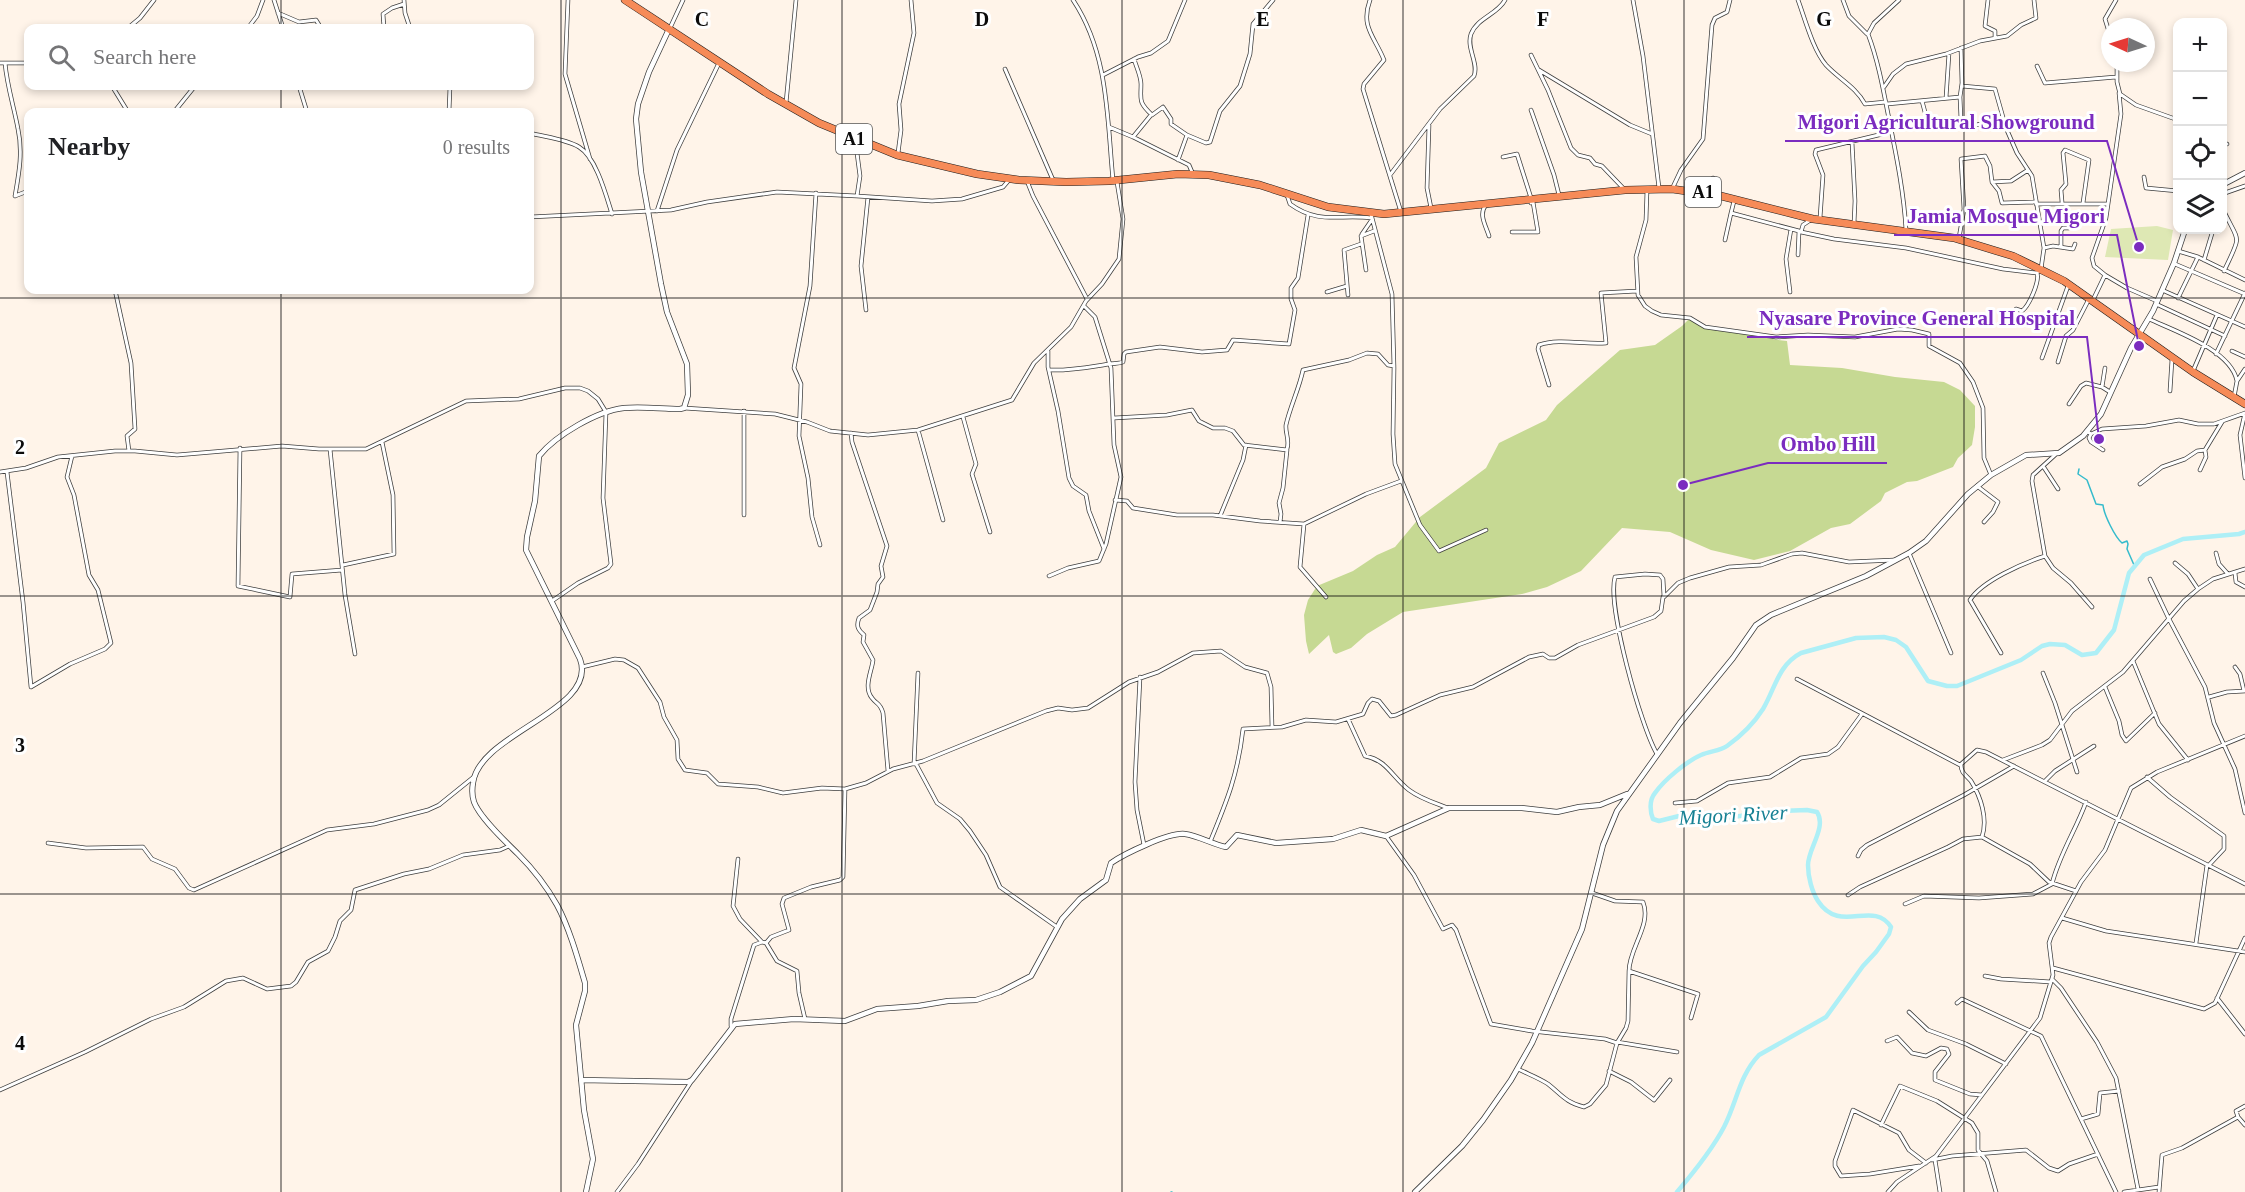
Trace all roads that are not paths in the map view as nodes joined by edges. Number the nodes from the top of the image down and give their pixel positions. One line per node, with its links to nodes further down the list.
1 (154, 0): 25 (street)
2 (263, 0): 26 (street)
3 (274, 0): 23 (street)
4 (568, 0): 82 (street)
5 (626, 0): 31 (highway, A1)
6 (683, 0): 31 (street)
7 (796, 0): 59 (street)
8 (911, 0): 80 (street)
9 (1073, 0): 46 (street)
10 (1185, 0): 37 (street)
11 (1273, 0): 76 (street)
12 (1370, 0): 87 (street)
13 (1505, 0): 70 (street)
14 (1633, 0): 75 (street)
15 (1730, 0): 99 (street)
16 (1798, 0): 58 (street)
17 (1843, 0): 32 (street)
18 (1899, 0): 32 (street)
19 (1988, 0): 33 (street)
20 (2034, 0): 33 (street)
21 (2116, 0): 24 (street)
22 (404, 2): 29 (street); 30 (street)
23 (278, 13): 27 (street); 28 (street)
24 (2106, 18)
25 (133, 24)
26 (251, 24)
27 (281, 24)
28 (318, 24)
29 (384, 24)
30 (409, 24)
31 (669, 29): 41 (highway, A1); 119 (street)
32 (1868, 34): 49 (street)
33 (1995, 38): 34 (street)
34 (1962, 48): 35 (street); 48 (street)
35 (1949, 53): 49 (street); 55 (street)
36 (1531, 55): 44 (street)
37 (1134, 59): 46 (street); 65 (street)
38 (0, 63): 39 (street)
39 (5, 63): 40 (street); 102 (street)
40 (24, 63)
41 (719, 63): 59 (highway, A1); 118 (street)
42 (2037, 66): 47 (street)
43 (1005, 69): 93 (street)
44 (1538, 69): 75 (street); 100 (street)
45 (2116, 72): 47 (street)
46 (1103, 75): 71 (street)
47 (2116, 76): 54 (street)
48 (1962, 86): 56 (street); 69 (street)
49 (1884, 88): 58 (street)
50 (114, 90): 60 (street)
51 (192, 90): 61 (street)
52 (300, 90): 62 (street)
53 (450, 90): 63 (street)
54 (2119, 93): 66 (street); 116 (street)
55 (1946, 98): 56 (street); 57 (street)
56 (1960, 98): 68 (street)
57 (1922, 101): 58 (street); 72 (street)
58 (1887, 103): 73 (street)
59 (786, 105): 79 (highway, A1)
60 (125, 108)
61 (177, 108)
62 (306, 108)
63 (449, 108)
64 (1531, 110): 108 (street)
65 (1152, 115): 76 (street); 77 (street)
66 (2173, 118)
67 (1944, 120): 68 (street)
68 (1961, 120): 69 (street)
69 (2004, 120): 84 (street)
70 (1429, 123): 87 (street); 117 (street)
71 (1109, 127): 77 (street); 92 (street)
72 (1929, 127)
73 (1892, 132): 78 (street); 131 (street)
74 (534, 134): 82 (street)
75 (1652, 134): 97 (street)
76 (1187, 135): 83 (street)
77 (1133, 136): 83 (street)
78 (1852, 141): 127 (street); 128 (street)
79 (861, 142): 80 (highway, A1); 107 (street)
80 (897, 155): 89 (highway, A1)
81 (1503, 157): 111 (street)
82 (590, 159): 120 (street)
83 (1178, 160): 86 (street)
84 (2028, 170): 94 (street); 113 (street)
85 (2245, 173): 95 (street)
86 (1192, 174): 92 (highway, A1); 105 (highway, A1)
87 (1390, 175): 121 (street)
88 (2144, 177): 101 (street)
89 (1010, 178): 91 (highway, A1); 109 (street)
90 (1713, 178): 106 (street)
91 (1027, 180): 93 (highway, A1); 166 (street)
92 (1115, 181): 93 (highway, A1); 166 (street)
93 (1054, 182)
94 (1992, 182): 113 (street); 139 (street)
95 (2227, 183)
96 (2245, 186): 104 (street)
97 (1659, 188): 98 (highway, A1); 99 (highway, A1)
98 (1647, 189): 100 (highway, A1); 159 (street)
99 (1672, 189): 106 (highway, A1)
100 (1625, 190): 108 (highway, A1)
101 (2173, 191)
102 (24, 193)
103 (816, 193): 107 (street); 118 (street); 207 (street)
104 (2227, 193)
105 (1287, 194): 123 (street); 126 (highway, A1)
106 (1711, 194): 110 (highway, A1)
107 (857, 196): 109 (street)
108 (1560, 196): 111 (highway, A1)
109 (868, 197): 171 (street)
110 (1735, 199): 122 (street); 127 (highway, A1)
111 (1532, 200): 115 (highway, A1)
112 (2062, 202): 113 (street); 114 (street); 114 (street)
113 (2036, 203): 144 (street)
114 (2084, 203): 116 (street)
115 (1487, 204): 117 (highway, A1); 133 (street); 138 (street)
116 (2108, 204): 154 (street)
117 (1432, 210): 121 (highway, A1)
118 (657, 211): 119 (street)
119 (648, 212): 120 (street); 201 (street)
120 (612, 213): 124 (street)
121 (1402, 213): 126 (highway, A1)
122 (1731, 213): 130 (street); 140 (street)
123 (1308, 215): 126 (street); 187 (street)
124 (534, 217)
125 (2227, 217): 153 (street)
126 (1371, 218): 132 (street); 135 (street)
127 (1816, 219): 128 (highway, A1); 134 (street)
128 (1854, 224): 131 (highway, A1)
129 (2070, 228): 143 (street)
130 (1791, 229): 134 (street); 161 (street)
131 (1906, 230): 139 (highway, A1)
132 (1374, 231): 135 (street); 188 (street)
133 (1512, 232)
134 (1800, 232): 146 (street); 151 (street)
135 (1362, 234): 141 (street)
136 (2184, 234): 145 (street)
137 (2211, 234): 148 (street)
138 (1489, 236)
139 (1958, 239): 151 (highway, A1)
140 (1725, 240)
141 (1361, 244): 150 (street); 157 (street)
142 (2075, 244): 143 (street)
143 (2061, 247): 144 (street)
144 (2044, 248): 151 (street)
145 (2178, 251): 147 (street); 149 (street)
146 (1798, 255)
147 (2198, 257): 148 (street); 152 (street)
148 (2204, 260): 153 (street)
149 (2174, 263): 152 (street); 158 (street)
150 (1366, 270)
151 (2039, 271): 156 (highway, A1); 170 (street)
152 (2191, 271): 162 (street); 165 (street)
153 (2224, 271): 155 (street)
154 (2106, 275): 167 (street); 168 (street)
155 (2245, 280)
156 (2069, 284): 167 (highway, A1); 185 (street)
157 (1347, 286): 160 (street); 164 (street)
158 (2162, 290): 165 (street); 168 (street)
159 (1638, 291): 194 (street); 226 (street)
160 (1327, 292)
161 (1790, 292)
162 (2245, 293): 174 (street)
163 (117, 294): 219 (street)
164 (1348, 295)
165 (2178, 297): 172 (street)
166 (1087, 299): 169 (street)
167 (2091, 299): 177 (highway, A1); 186 (street)
168 (2157, 302): 173 (street); 176 (street)
169 (1084, 306): 180 (street); 187 (street)
170 (2016, 309)
171 (866, 310)
172 (2217, 315): 174 (street); 176 (street)
173 (2149, 319): 177 (street); 179 (street)
174 (2232, 322): 175 (street); 178 (street)
175 (2245, 327)
176 (2211, 329): 178 (street); 179 (street)
177 (2140, 333): 183 (highway, A1); 197 (street)
178 (2225, 336): 182 (street)
179 (2204, 345): 182 (street); 192 (street)
180 (1048, 350): 191 (street); 205 (street)
181 (2232, 351): 184 (street)
182 (2216, 354): 193 (street)
183 (2172, 357): 192 (highway, A1); 196 (street)
184 (2245, 357)
185 (2042, 358)
186 (2058, 362)
187 (1110, 363): 191 (street); 206 (street)
188 (1394, 366): 216 (street); 228 (street)
189 (2105, 368): 195 (street)
190 (2245, 369): 193 (street)
191 (1049, 370): 242 (street)
192 (2193, 372): 198 (highway, A1)
193 (2237, 381): 198 (street)
194 (1549, 385)
195 (2102, 387): 197 (street); 199 (street)
196 (2170, 391)
197 (2112, 393): 211 (street)
198 (2234, 398): 200 (highway, A1)
199 (2069, 404)
200 (2245, 404)
201 (684, 408): 202 (street); 203 (street)
202 (744, 411): 207 (street); 233 (street)
203 (606, 412): 212 (street); 258 (street); 258 (street)
204 (2245, 413): 208 (street); 227 (street)
205 (963, 417): 209 (street); 240 (street)
206 (1114, 418): 213 (street); 232 (street)
207 (799, 420): 210 (street); 241 (street)
208 (2222, 422): 211 (street); 218 (street)
209 (918, 430): 210 (street); 235 (street)
210 (851, 433): 290 (street)
211 (2089, 433): 217 (street); 220 (street)
212 (382, 442): 215 (street); 248 (street)
213 (1246, 445): 216 (street); 234 (street)
214 (240, 448): 215 (street); 219 (street); 248 (street)
215 (330, 449): 248 (street)
216 (1287, 450): 236 (street)
217 (2103, 450)
218 (2205, 450): 223 (street); 229 (street)
219 (129, 451): 221 (street)
220 (2055, 455): 222 (street); 226 (street)
221 (72, 456): 225 (street); 225 (street)
222 (2043, 466): 231 (street); 245 (street)
223 (2200, 470)
224 (0, 472): 225 (street)
225 (7, 472)
226 (1991, 475): 230 (street)
227 (2245, 478)
228 (1401, 481): 238 (street); 239 (street)
229 (2140, 484)
230 (1977, 486): 237 (street); 243 (street)
231 (2058, 489)
232 (1115, 500): 234 (street); 242 (street)
233 (744, 515)
234 (1219, 517): 236 (street)
235 (943, 520)
236 (1280, 522): 238 (street)
237 (1984, 522)
238 (1304, 524): 256 (street)
239 (1486, 530)
240 (990, 532)
241 (820, 545)
242 (1104, 549): 252 (street)
243 (1909, 553): 246 (street); 262 (street)
244 (2216, 553): 251 (street)
245 (2044, 556): 259 (street); 263 (street)
246 (1895, 560): 257 (street); 283 (street)
247 (2175, 563): 255 (street)
248 (342, 568): 264 (street)
249 (2245, 569): 250 (street)
250 (2235, 573): 251 (street); 254 (street)
251 (2228, 574): 255 (street)
252 (1049, 576)
253 (2150, 579): 260 (street)
254 (2245, 587)
255 (2198, 589): 260 (street)
256 (1326, 597)
257 (1663, 597): 261 (street); 261 (street)
258 (552, 601): 266 (street)
259 (2092, 607)
260 (2169, 619): 265 (street); 274 (street)
261 (1618, 630): 277 (street); 283 (street)
262 (1951, 653)
263 (2001, 653)
264 (355, 654)
265 (2133, 661): 272 (street); 275 (street)
266 (582, 667): 292 (street); 296 (street)
267 (2235, 667): 273 (street)
268 (918, 673): 287 (street)
269 (2043, 673): 278 (street)
270 (1140, 677): 279 (street); 287 (street); 308 (street)
271 (1797, 680): 276 (street)
272 (2105, 687): 275 (street); 278 (street)
273 (2245, 691): 274 (street)
274 (2209, 697): 281 (street)
275 (2156, 712): 286 (street)
276 (1862, 714): 288 (street); 299 (street)
277 (1348, 719): 279 (street); 300 (street)
278 (2061, 725): 284 (street); 285 (street)
279 (1272, 728): 305 (street)
280 (2245, 736): 281 (street)
281 (2224, 745): 286 (street); 301 (street)
282 (2094, 746): 284 (street)
283 (1657, 754): 297 (street)
284 (2072, 759): 291 (street); 294 (street)
285 (2003, 760): 288 (street); 289 (street)
286 (2188, 760): 293 (street)
287 (915, 764): 290 (street); 319 (street)
288 (1961, 765): 295 (street)
289 (2014, 766): 294 (street); 295 (street)
290 (888, 771): 296 (street)
291 (2077, 772)
292 (475, 776): 306 (street); 307 (street)
293 (2147, 777): 302 (street); 311 (street)
294 (2045, 781): 298 (street)
295 (1975, 788): 304 (street); 309 (street)
296 (846, 789): 321 (street)
297 (1627, 794): 300 (street); 315 (street)
298 (2086, 802): 302 (street); 312 (street)
299 (1675, 803)
300 (1449, 808): 303 (street)
301 (2245, 813)
302 (2119, 818): 311 (street); 314 (street)
303 (1386, 836): 305 (street); 336 (street)
304 (1982, 837): 312 (street); 316 (street)
305 (1210, 842): 308 (street)
306 (48, 843)
307 (509, 846): 344 (street); 347 (street)
308 (1144, 846): 319 (street)
309 (1858, 856)
310 (738, 859): 321 (street)
311 (2208, 865): 313 (street); 322 (street)
312 (2052, 884): 314 (street); 317 (street)
313 (2245, 884)
314 (2076, 891): 318 (street)
315 (1592, 894): 326 (street); 336 (street)
316 (1848, 895)
317 (1905, 904)
318 (2061, 918): 322 (street); 325 (street)
319 (1057, 927): 333 (street)
320 (2245, 938): 323 (street)
321 (764, 943): 333 (street); 334 (street)
322 (2196, 943): 323 (street)
323 (2239, 951): 324 (street); 329 (street)
324 (2245, 952)
325 (2053, 968): 328 (street); 329 (street)
326 (1629, 971): 332 (street); 339 (street)
327 (1985, 976): 328 (street)
328 (2052, 981): 335 (street); 348 (street)
329 (2217, 998): 337 (street)
330 (1957, 1003): 335 (street)
331 (1909, 1012): 341 (street)
332 (1691, 1018)
333 (805, 1019): 334 (street)
334 (731, 1026): 345 (street)
335 (2031, 1030): 341 (street); 353 (street)
336 (1537, 1031): 339 (street); 342 (street)
337 (2245, 1034)
338 (1887, 1041): 349 (street)
339 (1617, 1042): 340 (street); 343 (street)
340 (1677, 1052)
341 (2006, 1064): 349 (street)
342 (1518, 1069): 343 (street); 364 (street)
343 (1609, 1071): 346 (street)
344 (581, 1080): 345 (street); 362 (street)
345 (692, 1080): 363 (street)
346 (1670, 1080)
347 (0, 1090)
348 (2120, 1090): 353 (street); 361 (street)
349 (1982, 1095): 352 (street)
350 (2245, 1106): 351 (street)
351 (2238, 1117): 355 (street); 360 (street)
352 (1966, 1118): 354 (street); 356 (street); 358 (street)
353 (2081, 1119): 357 (street)
354 (1881, 1125): 358 (street); 359 (street)
355 (2245, 1125)
356 (1981, 1154): 357 (street); 358 (street); 367 (street)
357 (2098, 1154): 368 (street)
358 (1931, 1161): 359 (street); 366 (street)
359 (1919, 1166): 365 (street)
360 (2160, 1187): 361 (street); 370 (street)
361 (2138, 1189): 369 (street)
362 (586, 1192)
363 (617, 1192)
364 (1415, 1192)
365 (1888, 1192)
366 (1940, 1192)
367 (1996, 1192)
368 (2116, 1192)
369 (2124, 1192)
370 (2160, 1192)

